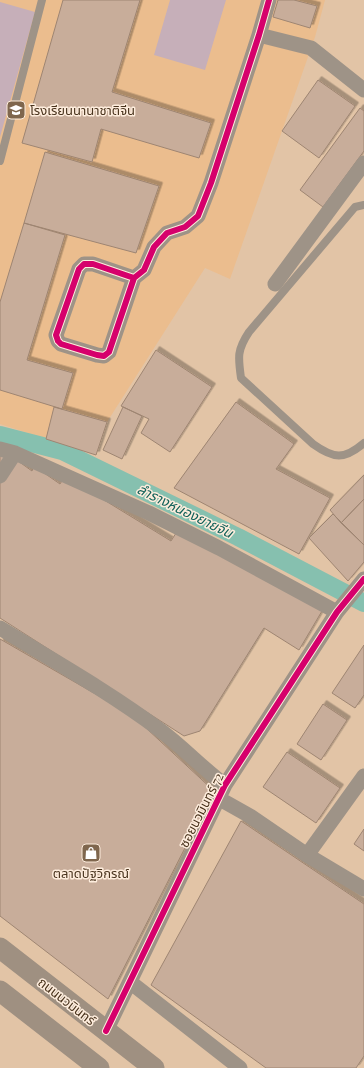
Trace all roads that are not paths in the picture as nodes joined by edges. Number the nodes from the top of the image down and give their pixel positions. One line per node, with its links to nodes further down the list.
1 (42, 0): 5 (lane)
2 (269, 0): 3 (street)
3 (259, 35): 4 (street); 8 (street)
4 (364, 90)
5 (0, 161)
6 (364, 163): 9 (street)
7 (364, 205): 10 (lane)
8 (134, 278): 8 (street)
9 (275, 284)
10 (364, 443)
11 (0, 449): 12 (street)
12 (14, 453): 13 (street); 15 (street)
13 (0, 476)
14 (360, 583): 15 (street, ซอยนวมินทร์ 72)
15 (341, 607): 18 (street, ซอยนวมินทร์ 72)
16 (0, 628): 18 (street)
17 (364, 776): 19 (street)
18 (222, 791): 19 (street); 22 (street, ซอยนวมินทร์ 72)
19 (307, 855): 20 (street)
20 (364, 889)
21 (0, 948): 24 (main road, ถนนนวมินทร์)
22 (130, 982): 24 (street, ซอยนวมินทร์ 72); 27 (street)
23 (0, 991): 25 (main road)
24 (106, 1031): 26 (main road, ถนนนวมินทร์)
25 (92, 1066)
26 (154, 1068)
27 (240, 1068)

